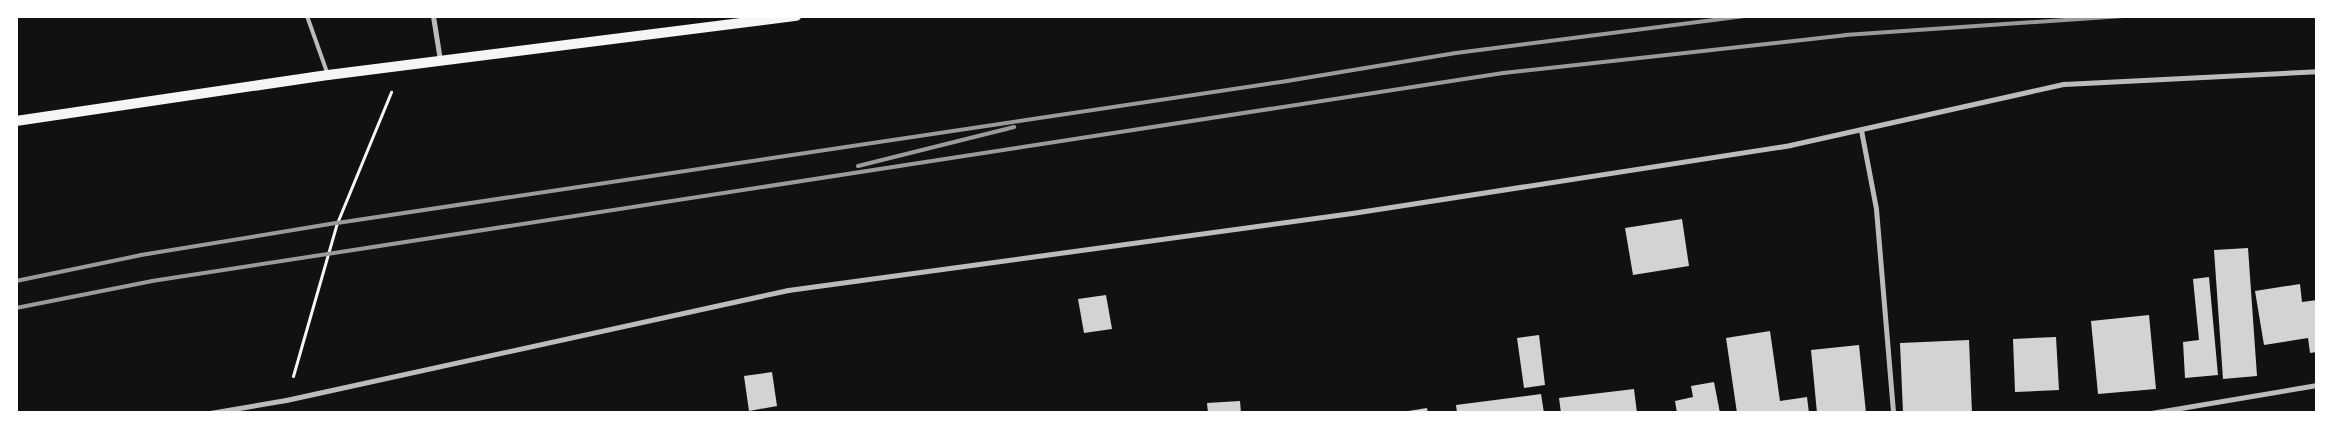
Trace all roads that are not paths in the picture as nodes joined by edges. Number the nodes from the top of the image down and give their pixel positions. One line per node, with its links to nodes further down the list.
1 (307, 16): 6 (lane)
2 (433, 16): 4 (street)
3 (796, 16): 4 (main road)
4 (440, 60): 6 (main road)
5 (2317, 71): 8 (street)
6 (328, 75): 7 (main road)
7 (16, 121)
8 (1861, 130): 10 (street); 11 (street)
9 (2317, 386): 12 (street)
10 (210, 413)
11 (1893, 413)
12 (2152, 413)

